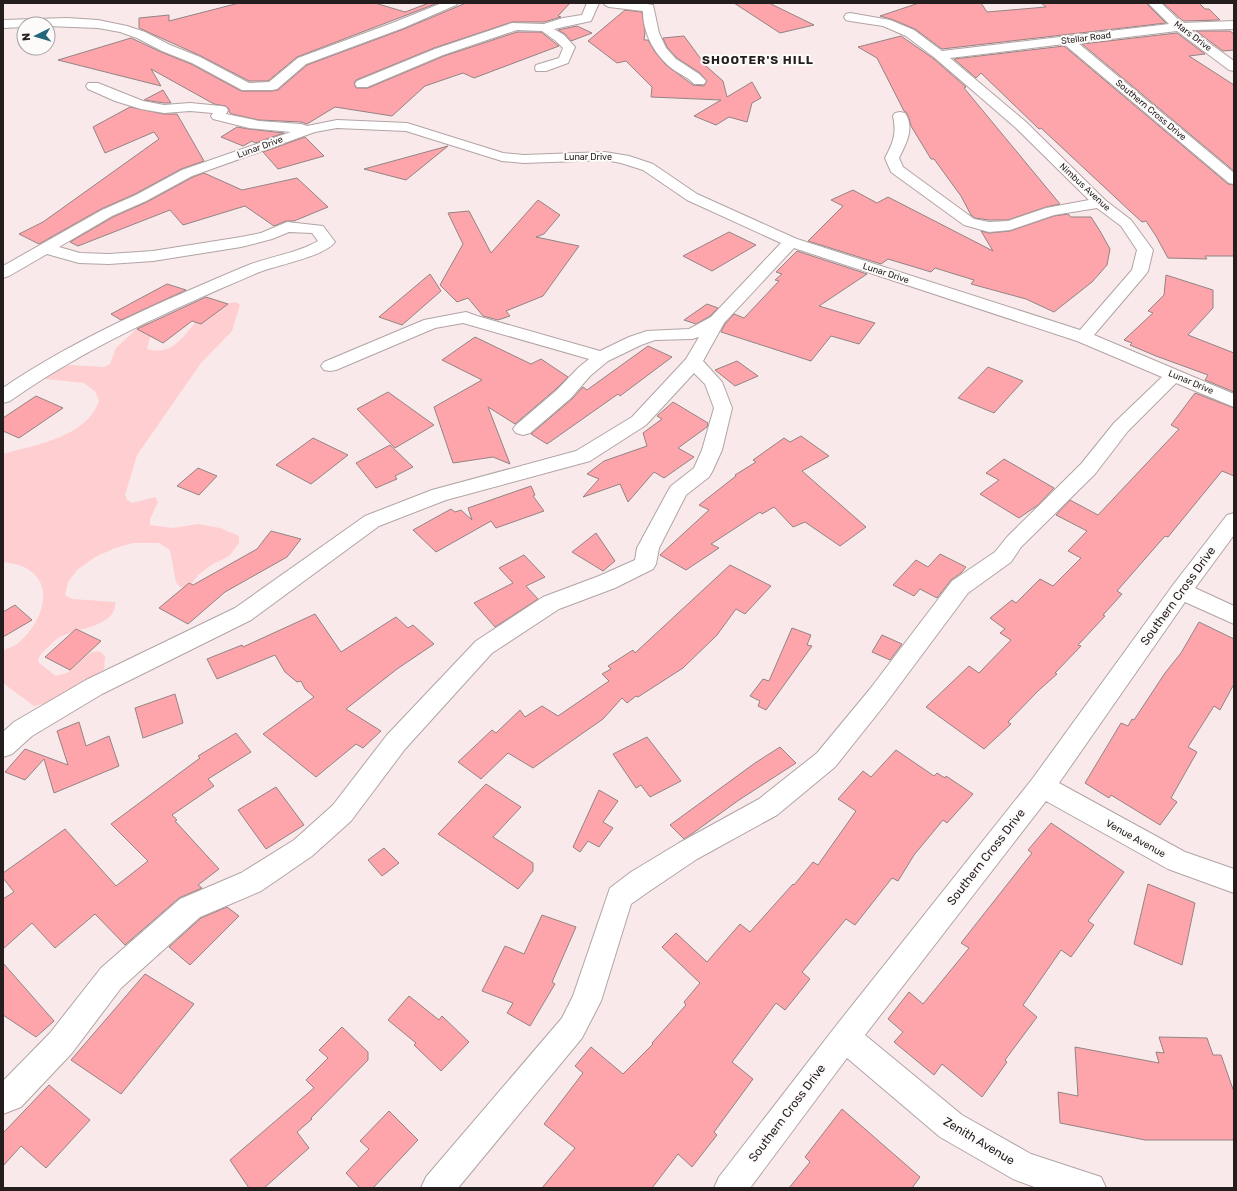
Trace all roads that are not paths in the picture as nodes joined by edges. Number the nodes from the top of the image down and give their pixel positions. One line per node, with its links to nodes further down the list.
1 (452, 3): 6 (street)
2 (593, 3): 9 (street)
3 (609, 3): 14 (street)
4 (1154, 3): 8 (street, Mars Drive)
5 (850, 17): 11 (street, Nimbus Avenue)
6 (3, 24)
7 (1234, 25): 8 (street, Stellar Road)
8 (1179, 27): 10 (street, Stellar Road); 12 (street, Mars Drive)
9 (545, 28): 13 (street); 15 (street)
10 (1067, 40): 11 (street, Stellar Road); 19 (street, Southern Cross Drive)
11 (939, 55): 20 (street, Nimbus Avenue)
12 (1234, 67)
13 (541, 68)
14 (699, 81)
15 (362, 84)
16 (93, 86): 18 (street)
17 (900, 116): 20 (street)
18 (312, 129): 21 (street, Lunar Drive); 22 (street, Lunar Drive)
19 (1234, 180)
20 (1100, 203): 25 (street, Nimbus Avenue)
21 (791, 242): 24 (street); 25 (street, Lunar Drive)
22 (44, 248): 23 (street, Lunar Drive); 30 (street)
23 (3, 272)
24 (717, 321): 26 (street); 27 (street)
25 (1083, 337): 29 (street, Lunar Drive)
26 (602, 357): 28 (street); 32 (street)
27 (694, 362): 36 (street); 40 (street)
28 (330, 366)
29 (1174, 375): 31 (street, Lunar Drive); 41 (street)
30 (3, 397)
31 (1234, 401)
32 (523, 429)
33 (1234, 520): 34 (street, Southern Cross Drive)
34 (1181, 591): 35 (street); 37 (street, Southern Cross Drive)
35 (1234, 616)
36 (3, 747)
37 (1042, 786): 38 (street, Venue Avenue); 39 (street, Southern Cross Drive)
38 (1234, 881)
39 (845, 1037): 42 (street, Southern Cross Drive); 43 (street, Zenith Avenue)
40 (3, 1099)
41 (437, 1188)
42 (730, 1188)
43 (1090, 1188)

